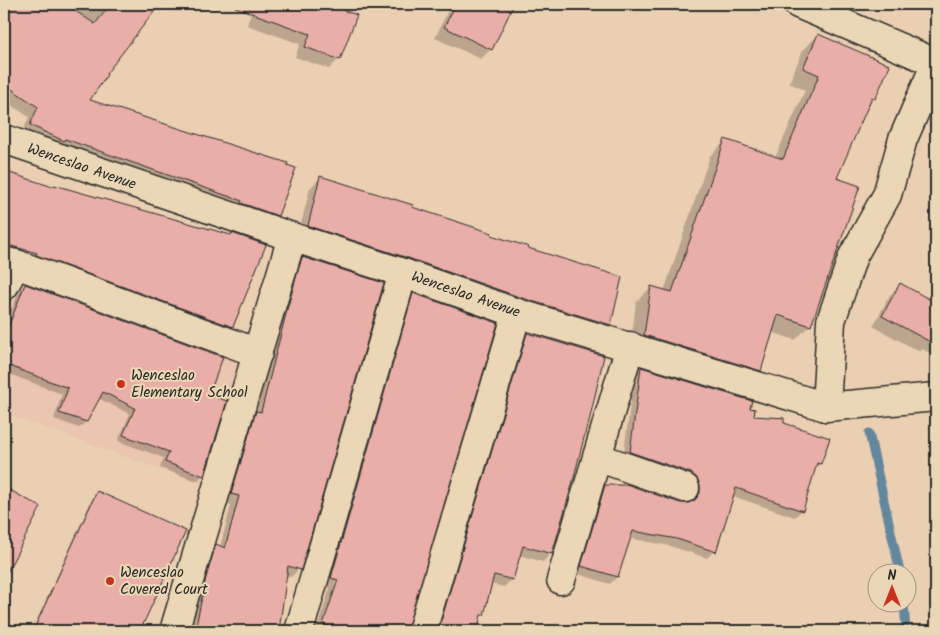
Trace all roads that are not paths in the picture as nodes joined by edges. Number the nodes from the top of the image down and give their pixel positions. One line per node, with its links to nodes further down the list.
1 (798, 4): 10 (street)
2 (4, 139): 3 (street, Wenceslao Avenue)
3 (292, 237): 5 (street, Wenceslao Avenue); 8 (street)
4 (8, 270): 8 (street)
5 (403, 272): 6 (street, Wenceslao Avenue); 15 (street)
6 (517, 313): 7 (street, Wenceslao Avenue); 16 (street)
7 (630, 346): 10 (street, Wenceslao Avenue); 11 (street)
8 (258, 353): 14 (street)
9 (936, 397): 10 (street, Wenceslao Avenue)
10 (826, 407)
11 (597, 457): 12 (street); 13 (street)
12 (685, 488)
13 (561, 580)
14 (174, 631)
15 (299, 631)
16 (422, 631)

